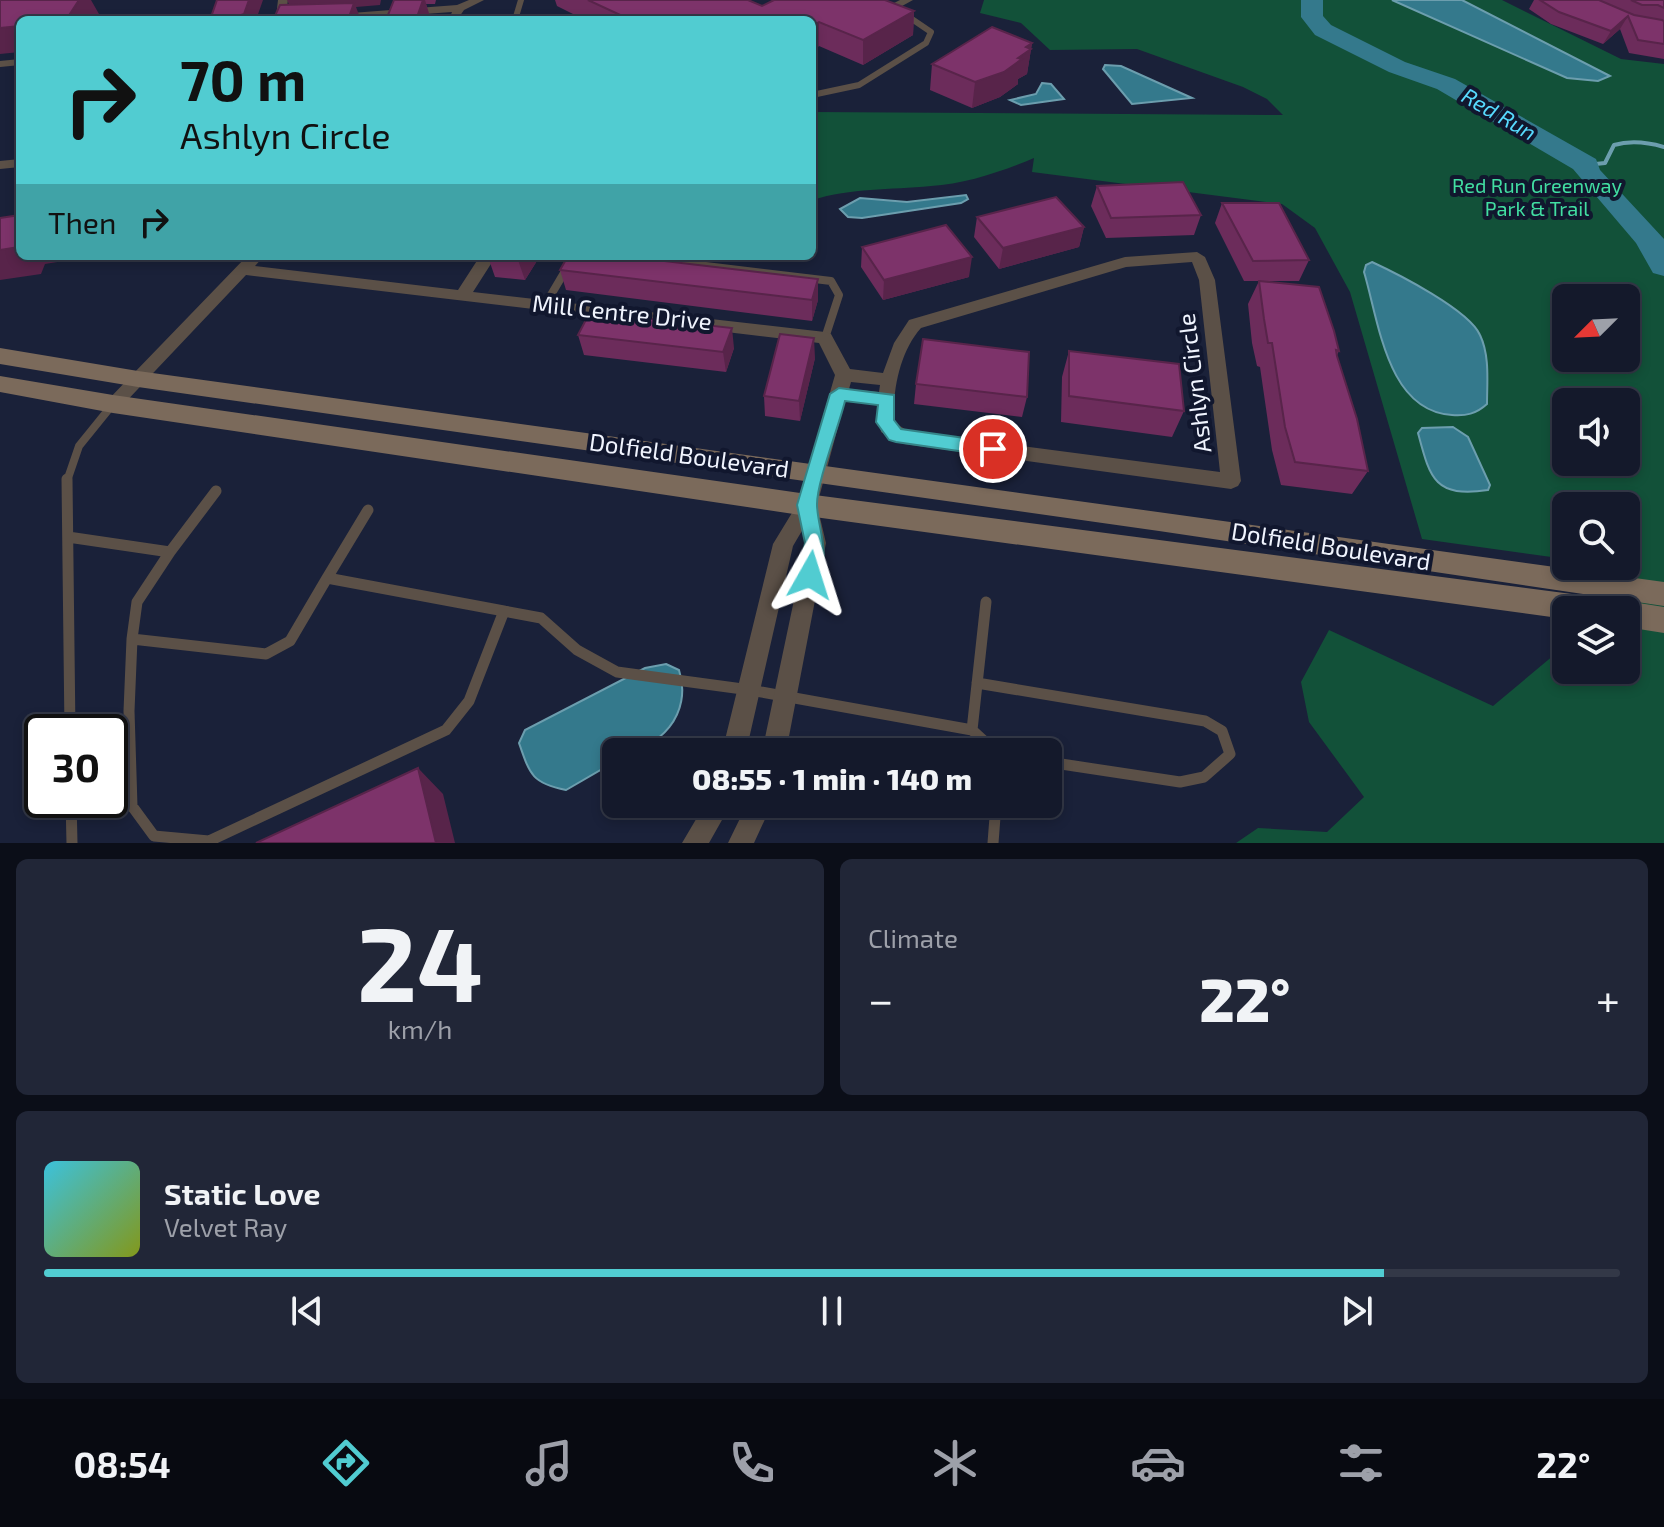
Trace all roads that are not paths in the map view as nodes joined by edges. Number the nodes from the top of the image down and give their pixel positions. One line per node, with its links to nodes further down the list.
1 (479, 0): 4 (street)
2 (908, 0): 3 (street)
3 (882, 5): 6 (lane)
4 (457, 14): 5 (street)
5 (392, 16)
6 (816, 94)
7 (252, 260): 11 (street)
8 (485, 260): 12 (street)
9 (572, 260): 13 (lane)
10 (652, 260): 14 (lane)
11 (243, 270): 12 (street, Mill Centre Drive); 17 (street)
12 (463, 295): 13 (street, Mill Centre Drive)
13 (545, 305): 14 (street, Mill Centre Drive)
14 (825, 338): 16 (street)
15 (0, 356): 17 (main road, Dolfield Boulevard)
16 (844, 375): 18 (street); 20 (street)
17 (138, 379): 22 (street); 23 (main road, Dolfield Boulevard)
18 (891, 380): 21 (street, Ashlyn Circle); 21 (street, Ashlyn Circle)
19 (0, 384): 22 (main road, Dolfield Boulevard)
20 (839, 394): 21 (street); 23 (street)
21 (887, 400)
22 (113, 404): 25 (main road, Dolfield Boulevard); 27 (lane)
23 (816, 474): 25 (street); 30 (main road, Dolfield Boulevard)
24 (216, 491): 28 (lane)
25 (807, 505): 32 (main road, Dolfield Boulevard); 38 (street); 39 (street)
26 (368, 510): 29 (lane)
27 (68, 537): 28 (lane); 40 (lane)
28 (170, 552): 36 (lane)
29 (327, 578): 33 (lane); 36 (lane)
30 (1664, 594)
31 (986, 602): 37 (lane)
32 (1552, 604)
33 (504, 611): 36 (lane); 38 (lane)
34 (1640, 616): 35 (main road)
35 (1664, 620)
36 (132, 639)
37 (977, 683): 41 (lane); 45 (lane)
38 (750, 690): 39 (lane); 42 (street)
39 (787, 699): 41 (lane); 43 (street)
40 (70, 714)
41 (972, 730): 44 (lane)
42 (738, 738)
43 (777, 738)
44 (981, 738)
45 (1062, 764)
46 (71, 818): 50 (lane)
47 (710, 818): 51 (street)
48 (753, 818): 52 (street)
49 (995, 818): 53 (lane)
50 (72, 843)
51 (695, 843)
52 (741, 843)
53 (993, 843)

